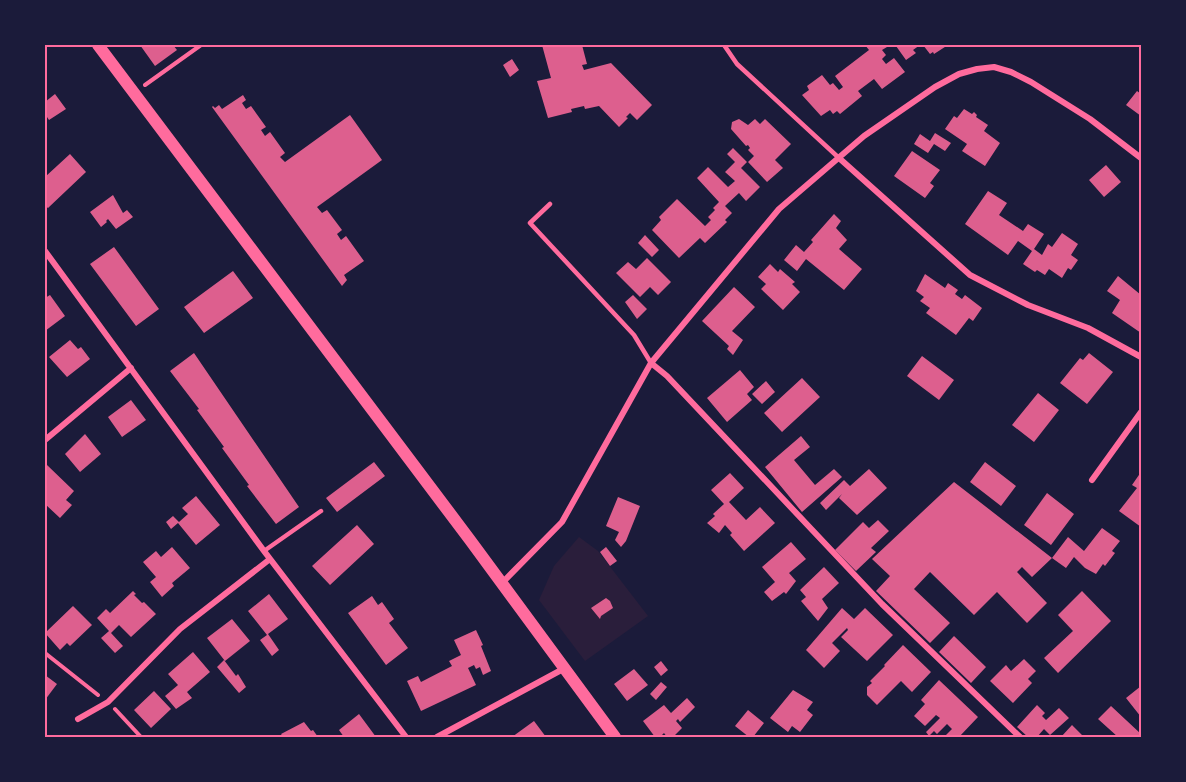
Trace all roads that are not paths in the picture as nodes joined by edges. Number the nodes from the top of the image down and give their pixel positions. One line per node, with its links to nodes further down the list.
1 (98, 45): 16 (main road)
2 (724, 45): 3 (lane)
3 (839, 158): 4 (street); 7 (street); 8 (street)
4 (1141, 158)
5 (550, 204): 8 (lane)
6 (45, 251): 9 (street)
7 (1141, 357)
8 (651, 363): 16 (street); 22 (street)
9 (131, 368): 11 (street); 14 (street)
10 (1141, 412): 12 (street)
11 (45, 440)
12 (1092, 480)
13 (321, 511): 14 (lane)
14 (264, 551): 15 (street)
15 (270, 559): 18 (street); 19 (street)
16 (502, 583): 17 (main road)
17 (565, 668): 20 (street); 21 (main road)
18 (78, 719)
19 (406, 737)
20 (437, 737)
21 (615, 737)
22 (1020, 737)

